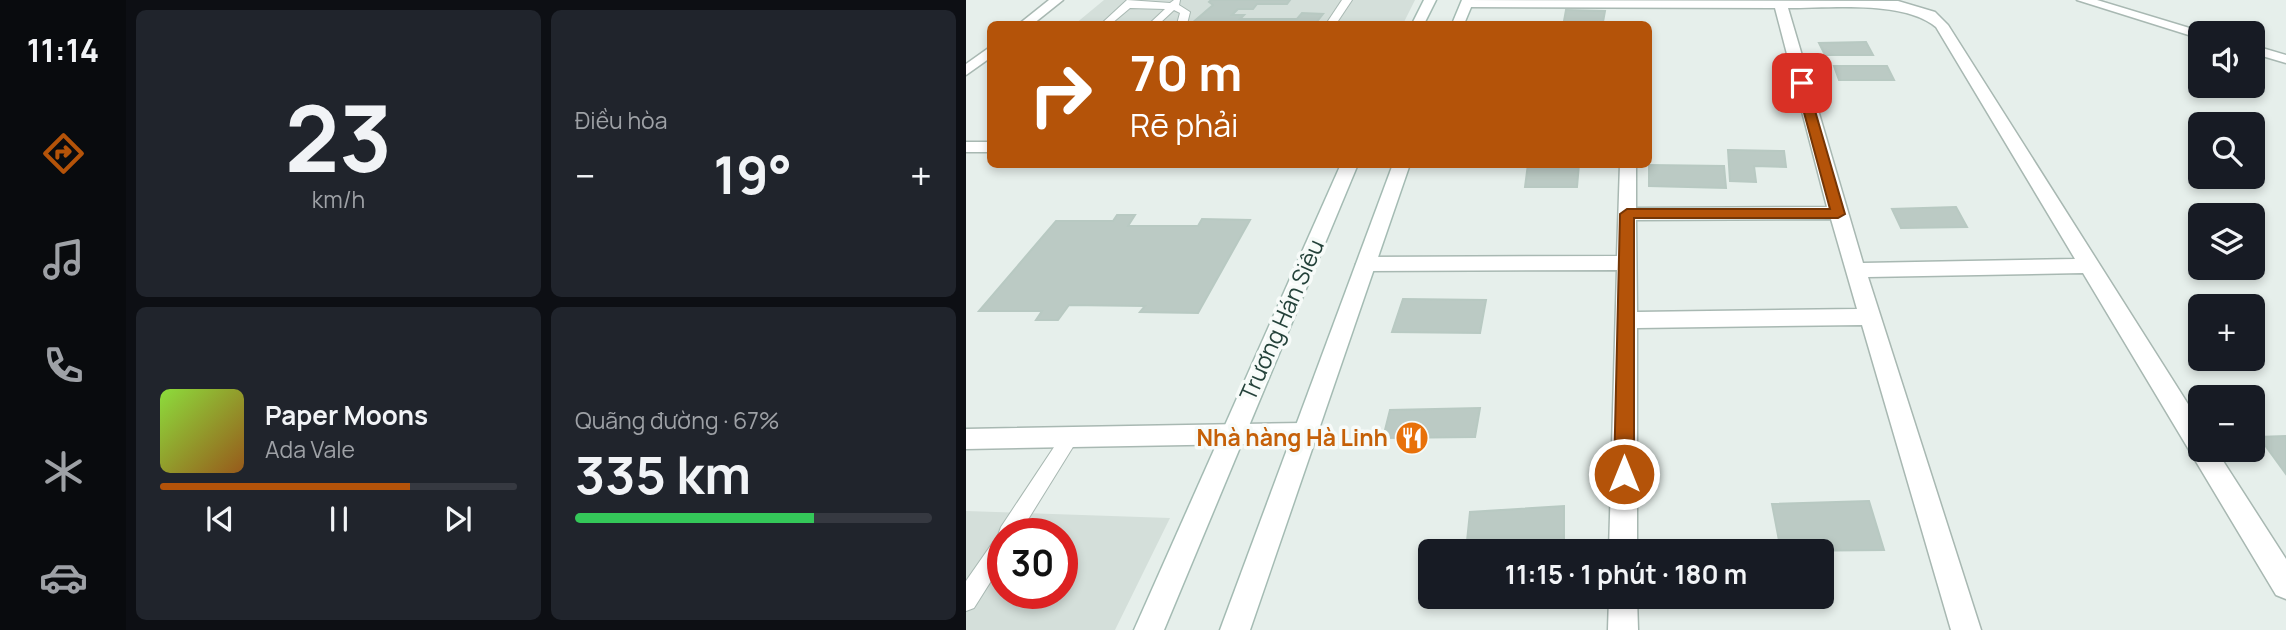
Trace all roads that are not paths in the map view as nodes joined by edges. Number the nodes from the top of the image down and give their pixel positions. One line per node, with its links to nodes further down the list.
1 (1057, 0): 10 (street)
2 (1347, 0): 14 (lane)
3 (1430, 0): 15 (street)
4 (2083, 0): 17 (street)
5 (1467, 1): 9 (street); 16 (street)
6 (1130, 3): 7 (lane); 11 (lane)
7 (1176, 3): 12 (lane); 13 (lane)
8 (1780, 4): 9 (street); 28 (street); 31 (street)
9 (1630, 6)
10 (1029, 21)
11 (1109, 21)
12 (1157, 21)
13 (1183, 21)
14 (1333, 21)
15 (1420, 21)
16 (1459, 21)
17 (2188, 31)
18 (2265, 53): 20 (street)
19 (987, 54): 21 (street)
20 (2286, 59)
21 (966, 71)
22 (966, 147): 23 (street)
23 (987, 147)
24 (1348, 168): 37 (street, Trương Hán Siêu)
25 (1401, 168): 30 (street)
26 (1628, 168): 27 (street)
27 (1627, 214): 28 (street); 29 (street)
28 (1838, 214): 32 (street)
29 (1626, 263): 30 (street); 34 (street)
30 (1366, 264): 36 (street)
31 (2089, 266): 32 (street); 35 (street)
32 (1856, 270): 33 (street)
33 (1871, 317): 34 (street); 50 (street)
34 (1625, 320): 42 (street)
35 (2188, 426)
36 (1304, 433): 37 (street); 48 (street)
37 (1232, 435): 38 (street); 47 (street, Trương Hán Siêu)
38 (1070, 437): 39 (street); 41 (lane)
39 (966, 439)
40 (2210, 462): 44 (street)
41 (1019, 518)
42 (1623, 539)
43 (987, 568): 45 (lane)
44 (2286, 585)
45 (966, 600)
46 (1623, 609): 49 (street)
47 (1149, 630)
48 (1235, 630)
49 (1623, 630)
50 (1966, 630)

